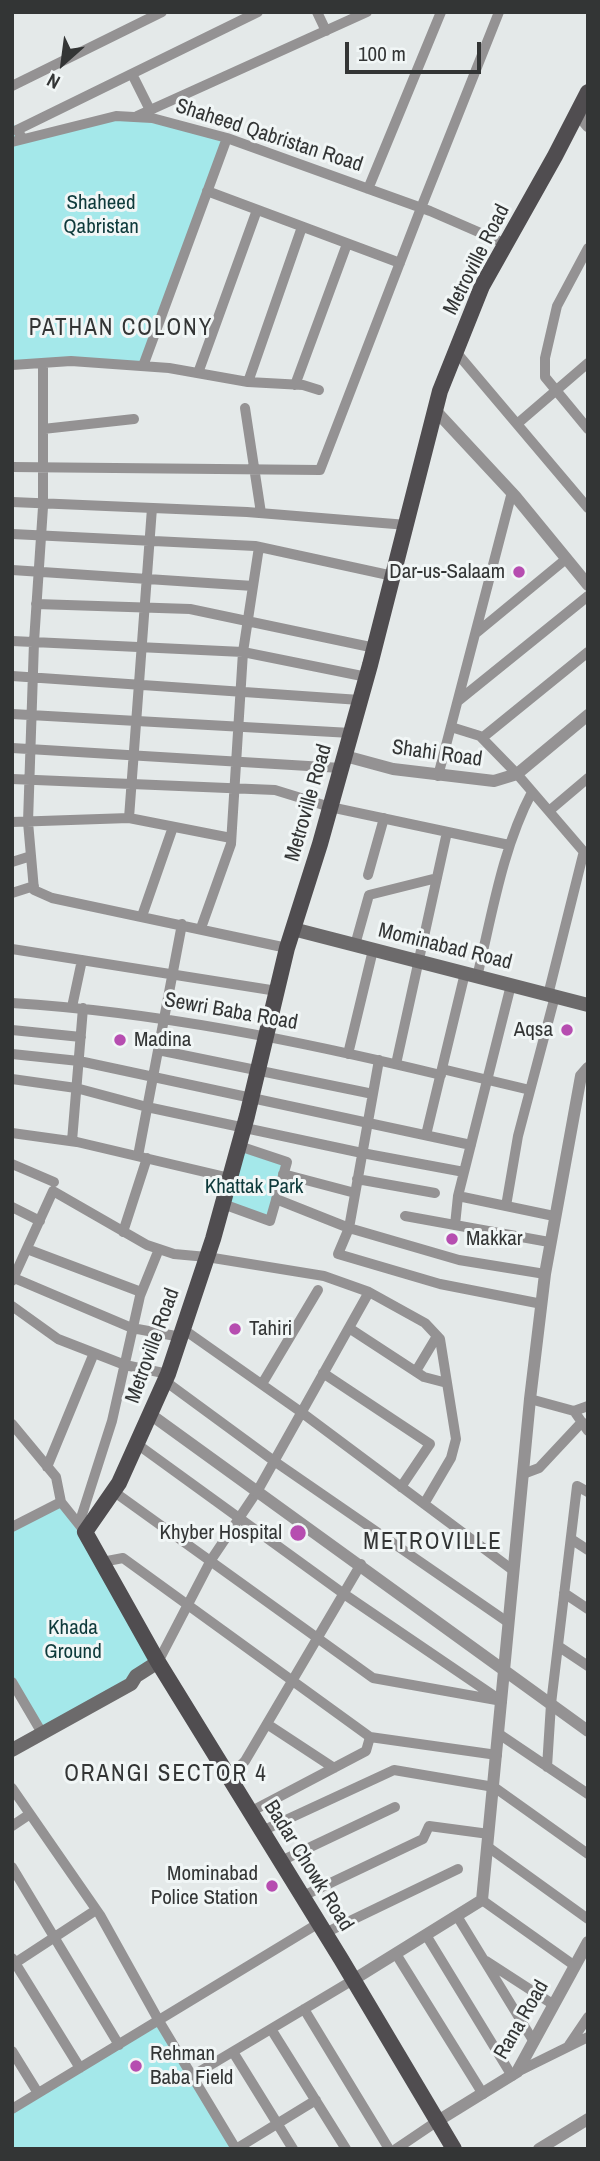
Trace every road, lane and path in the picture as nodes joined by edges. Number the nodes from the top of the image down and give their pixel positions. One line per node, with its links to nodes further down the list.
1 (162, 12): 9 (street)
2 (258, 12): 8 (street)
3 (317, 12): 7 (street)
4 (367, 12): 7 (street)
5 (441, 12): 17 (street)
6 (499, 12): 19 (street)
7 (326, 31): 11 (street)
8 (132, 74): 11 (street); 16 (street)
9 (12, 86)
10 (588, 92): 12 (main road, Metroville Road)
11 (150, 110): 13 (street)
12 (577, 113): 14 (street); 23 (main road, Metroville Road)
13 (134, 117): 15 (street, Shaheed Qabristan Road); 16 (street, Shaheed Qabristan Road)
14 (588, 126)
15 (227, 138): 17 (street, Shaheed Qabristan Road); 18 (street)
16 (18, 140)
17 (369, 189): 19 (street, Shaheed Qabristan Road)
18 (207, 191): 20 (street); 30 (street)
19 (421, 208): 23 (street, Shaheed Qabristan Road); 25 (street)
20 (257, 210): 21 (street); 31 (street)
21 (302, 227): 22 (street); 32 (street)
22 (347, 244): 25 (street); 33 (street)
23 (506, 244): 26 (main road, Metroville Road)
24 (588, 248): 35 (street)
25 (400, 263): 44 (street)
26 (456, 352): 37 (main road, Metroville Road); 39 (street)
27 (43, 363): 29 (street); 30 (street); 40 (street)
28 (588, 363): 35 (street)
29 (12, 365)
30 (143, 366): 31 (street)
31 (198, 373): 32 (street)
32 (248, 382): 33 (street)
33 (295, 385): 34 (street)
34 (319, 390)
35 (556, 390): 39 (street); 41 (street)
36 (245, 408): 44 (street)
37 (435, 410): 45 (street); 51 (main road, Metroville Road)
38 (134, 419): 40 (street)
39 (517, 424): 49 (street)
40 (43, 429): 42 (street)
41 (588, 429)
42 (43, 466): 43 (street); 44 (street); 47 (street)
43 (12, 467)
44 (256, 469): 50 (street)
45 (512, 492): 56 (street); 67 (street)
46 (12, 502): 47 (street)
47 (43, 503): 48 (street); 53 (street)
48 (152, 508): 50 (street); 54 (street)
49 (588, 508)
50 (261, 513): 51 (street)
51 (407, 524): 59 (main road, Metroville Road)
52 (12, 534): 53 (street)
53 (41, 536): 54 (street); 58 (street)
54 (149, 541): 55 (street); 60 (street)
55 (259, 547): 59 (street); 62 (street)
56 (566, 559): 61 (street); 67 (street)
57 (12, 570): 58 (street)
58 (39, 571): 60 (street); 64 (street)
59 (393, 576): 71 (main road, Metroville Road)
60 (145, 578): 62 (street); 65 (street)
61 (588, 585)
62 (253, 586): 66 (street)
63 (588, 596): 80 (street)
64 (36, 604): 65 (street); 69 (street)
65 (144, 608): 66 (street); 70 (street)
66 (248, 621): 71 (street); 72 (street)
67 (475, 634): 80 (street)
68 (12, 641): 69 (street)
69 (34, 642): 70 (street); 75 (street)
70 (141, 647): 72 (street); 77 (street)
71 (375, 648): 76 (main road, Metroville Road)
72 (243, 652): 76 (street); 78 (street)
73 (588, 652): 88 (street)
74 (12, 676): 75 (street)
75 (33, 676): 77 (street); 83 (street)
76 (367, 677): 79 (main road, Metroville Road)
77 (138, 685): 78 (street); 84 (street)
78 (240, 693): 79 (street); 85 (street)
79 (360, 700): 87 (main road, Metroville Road)
80 (458, 701): 86 (street)
81 (12, 714): 83 (street)
82 (588, 715): 94 (street, Shahi Road)
83 (32, 716): 84 (street); 90 (street)
84 (136, 721): 85 (street); 91 (street)
85 (240, 727): 87 (street); 92 (street)
86 (451, 727): 88 (street); 95 (street)
87 (351, 733): 93 (main road, Metroville Road)
88 (482, 738): 94 (street)
89 (12, 748): 90 (street)
90 (30, 750): 91 (street); 98 (street)
91 (133, 756): 92 (street); 99 (street)
92 (237, 762): 93 (street); 100 (street)
93 (343, 762): 95 (street, Shahi Road); 102 (main road, Metroville Road)
94 (517, 774): 95 (street, Shahi Road); 101 (street)
95 (439, 776)
96 (588, 778): 103 (street)
97 (12, 779): 98 (street)
98 (30, 780): 99 (street); 106 (street)
99 (131, 784): 100 (street); 104 (street)
100 (235, 788): 102 (street); 110 (street)
101 (532, 792): 103 (street); 111 (street)
102 (330, 807): 105 (street); 122 (main road, Metroville Road)
103 (549, 811): 112 (street)
104 (129, 818): 106 (street); 108 (street)
105 (384, 818): 109 (street); 115 (street)
106 (28, 821): 107 (street); 113 (street)
107 (12, 822)
108 (173, 827): 110 (street); 119 (street)
109 (447, 832): 111 (street); 116 (street)
110 (231, 838): 121 (street)
111 (509, 845): 130 (street)
112 (584, 847): 133 (street)
113 (31, 856): 114 (street); 117 (street)
114 (12, 862)
115 (368, 875)
116 (437, 878): 123 (street); 128 (street)
117 (34, 886): 118 (street); 119 (street)
118 (12, 892)
119 (142, 916): 120 (street)
120 (182, 924): 121 (street); 129 (street)
121 (201, 928): 124 (street)
122 (293, 929): 123 (main road, Mominabad Road); 124 (main road, Metroville Road)
123 (355, 945): 126 (main road, Mominabad Road)
124 (287, 948): 132 (main road, Metroville Road)
125 (12, 949): 127 (street)
126 (373, 950): 128 (main road, Mominabad Road); 143 (street)
127 (82, 960): 129 (street); 136 (street)
128 (418, 961): 130 (main road, Mominabad Road); 146 (street)
129 (172, 974): 132 (street); 137 (street)
130 (471, 975): 131 (main road, Mominabad Road); 149 (street)
131 (511, 985): 133 (main road, Mominabad Road); 151 (street)
132 (277, 991): 140 (main road, Metroville Road)
133 (552, 995): 135 (main road, Mominabad Road); 154 (street)
134 (12, 1003): 136 (street, Sewri Baba Road)
135 (588, 1005)
136 (78, 1008): 137 (street, Sewri Baba Road); 139 (street)
137 (163, 1019): 140 (street, Sewri Baba Road); 141 (street)
138 (12, 1030): 139 (street)
139 (81, 1037): 145 (street)
140 (266, 1037): 143 (street, Sewri Baba Road); 148 (main road, Metroville Road)
141 (158, 1050): 148 (street); 150 (street)
142 (12, 1054): 145 (street)
143 (348, 1054): 144 (street, Sewri Baba Road)
144 (379, 1060): 146 (street, Sewri Baba Road); 155 (street)
145 (79, 1061): 150 (street); 153 (street)
146 (396, 1064): 149 (street, Sewri Baba Road)
147 (588, 1068): 181 (street)
148 (258, 1071): 155 (street); 156 (main road, Metroville Road)
149 (442, 1072): 151 (street, Sewri Baba Road); 161 (street)
150 (152, 1078): 156 (street); 157 (street)
151 (486, 1078): 154 (street, Sewri Baba Road); 163 (street)
152 (12, 1079): 153 (street)
153 (76, 1088): 157 (street); 162 (street)
154 (530, 1090): 178 (street)
155 (373, 1094): 158 (street)
156 (252, 1098): 158 (street); 159 (main road, Metroville Road)
157 (147, 1107): 159 (street); 166 (street)
158 (368, 1123): 161 (street); 165 (street)
159 (244, 1127): 164 (main road, Metroville Road); 165 (street)
160 (12, 1133): 162 (street)
161 (426, 1135): 163 (street)
162 (72, 1141): 166 (street)
163 (471, 1145): 168 (street)
164 (239, 1146): 169 (street); 170 (main road, Metroville Road)
165 (362, 1153): 168 (street); 171 (street)
166 (143, 1157): 170 (street); 185 (street)
167 (12, 1164): 172 (street)
168 (464, 1172): 175 (street)
169 (283, 1174): 173 (street); 176 (street)
170 (230, 1178): 177 (main road, Metroville Road)
171 (357, 1179): 173 (street); 174 (street)
172 (54, 1182)
173 (355, 1193): 184 (street)
174 (435, 1194)
175 (458, 1196): 178 (street); 183 (street)
176 (276, 1199): 177 (street); 184 (street)
177 (223, 1204): 190 (main road, Metroville Road)
178 (506, 1206): 181 (street)
179 (12, 1207): 182 (street)
180 (405, 1216): 183 (street)
181 (554, 1216): 186 (street)
182 (40, 1221): 185 (street); 189 (street)
183 (455, 1225): 186 (street)
184 (348, 1228): 191 (street); 196 (street)
185 (123, 1232): 187 (street)
186 (549, 1242): 191 (street)
187 (159, 1250): 190 (street); 194 (street)
188 (12, 1251): 189 (street)
189 (25, 1253): 192 (street); 194 (street)
190 (207, 1257): 195 (street); 200 (main road, Metroville Road)
191 (545, 1275): 196 (street)
192 (13, 1279): 198 (street)
193 (318, 1290): 208 (street)
194 (141, 1292): 198 (street)
195 (369, 1292): 199 (street); 201 (street)
196 (542, 1304): 209 (street)
197 (12, 1306): 202 (street)
198 (132, 1328): 200 (street); 203 (street)
199 (349, 1328): 204 (street); 205 (street)
200 (182, 1333): 206 (main road, Metroville Road); 208 (street)
201 (437, 1336): 204 (street); 207 (street)
202 (94, 1353): 203 (street); 218 (street)
203 (125, 1365): 206 (street); 228 (street)
204 (416, 1371): 207 (street)
205 (323, 1373): 212 (street); 220 (street)
206 (167, 1378): 213 (main road, Metroville Road); 217 (street)
207 (447, 1383): 225 (street)
208 (262, 1384): 212 (street)
209 (530, 1399): 211 (street); 219 (street)
210 (588, 1406): 211 (street)
211 (574, 1411): 215 (street)
212 (301, 1412): 217 (street); 220 (street)
213 (150, 1414): 216 (main road, Metroville Road); 221 (street)
214 (12, 1424): 218 (street)
215 (585, 1427): 219 (street)
216 (137, 1444): 222 (main road, Metroville Road); 226 (street)
217 (274, 1461): 221 (street); 239 (street)
218 (47, 1467): 224 (street)
219 (523, 1474): 234 (street)
220 (401, 1487): 225 (street)
221 (258, 1489): 226 (street); 233 (street)
222 (113, 1491): 228 (main road, Metroville Road); 231 (street)
223 (588, 1492): 229 (street)
224 (61, 1502): 227 (street); 228 (street)
225 (424, 1504): 234 (street)
226 (239, 1519): 231 (street); 236 (street)
227 (14, 1523)
228 (82, 1528): 232 (main road, Badar Chowk Road)
229 (571, 1539): 230 (street); 235 (street)
230 (588, 1550)
231 (211, 1560): 237 (street); 240 (street)
232 (102, 1562): 237 (street); 242 (main road, Badar Chowk Road)
233 (361, 1564): 236 (street); 244 (street)
234 (514, 1571): 239 (street)
235 (564, 1593): 238 (street); 241 (street)
236 (344, 1594): 240 (street); 247 (street)
237 (187, 1605): 242 (street); 246 (street)
238 (588, 1609)
239 (509, 1623): 244 (street)
240 (318, 1639): 246 (street); 247 (street)
241 (558, 1646): 243 (street); 248 (street)
242 (158, 1662): 250 (main road); 259 (main road, Badar Chowk Road)
243 (588, 1666)
244 (505, 1671): 247 (street); 248 (street)
245 (12, 1682): 250 (street)
246 (292, 1682): 249 (street); 253 (street)
247 (502, 1702): 252 (street)
248 (551, 1704): 251 (street); 257 (street)
249 (267, 1724): 258 (street); 259 (street)
250 (40, 1729): 254 (main road); 255 (main road)
251 (588, 1731)
252 (499, 1734): 256 (street); 257 (street)
253 (370, 1737): 256 (street); 258 (street)
254 (12, 1740)
255 (12, 1750)
256 (497, 1755): 260 (street)
257 (547, 1767): 262 (street)
258 (334, 1768): 264 (street)
259 (229, 1777): 264 (main road, Badar Chowk Road)
260 (494, 1787): 267 (street); 268 (street); 269 (street)
261 (12, 1788): 265 (street)
262 (588, 1794)
263 (395, 1807): 270 (street)
264 (250, 1812): 267 (main road, Badar Chowk Road)
265 (30, 1814): 266 (street); 275 (street)
266 (12, 1826)
267 (262, 1831): 270 (main road, Badar Chowk Road)
268 (489, 1840): 273 (street); 274 (street); 277 (street)
269 (588, 1854)
270 (281, 1861): 273 (main road, Badar Chowk Road)
271 (12, 1867): 280 (street)
272 (458, 1869): 278 (street)
273 (303, 1896): 278 (main road, Badar Chowk Road)
274 (482, 1900): 276 (street); 285 (street)
275 (96, 1910): 280 (street); 290 (street)
276 (457, 1916): 279 (street); 283 (street)
277 (588, 1919)
278 (322, 1928): 286 (main road, Badar Chowk Road); 290 (street)
279 (426, 1935): 282 (street); 299 (street)
280 (54, 1937): 284 (street); 294 (street)
281 (588, 1942): 285 (street, Rana Road)
282 (396, 1954): 286 (street); 302 (street)
283 (484, 1959): 287 (street); 293 (street)
284 (13, 1962): 298 (street)
285 (575, 1966): 287 (street, Rana Road)
286 (353, 1980): 288 (street); 306 (main road, Badar Chowk Road)
287 (554, 2005): 293 (street, Rana Road)
288 (304, 2009): 291 (street); 312 (street)
289 (588, 2017): 295 (street)
290 (159, 2021): 294 (street); 300 (street)
291 (271, 2029): 297 (street); 303 (street)
292 (588, 2037): 295 (street)
293 (534, 2042): 299 (street, Rana Road)
294 (119, 2045): 298 (street)
295 (568, 2047): 299 (street)
296 (12, 2051): 301 (street)
297 (233, 2052): 300 (street); 307 (street)
298 (80, 2068): 301 (street)
299 (515, 2074): 302 (street, Rana Road)
300 (192, 2076): 309 (street)
301 (38, 2093): 304 (street)
302 (483, 2094): 306 (street, Rana Road)
303 (316, 2101): 307 (street); 311 (street)
304 (12, 2109)
305 (588, 2119): 308 (street)
306 (436, 2122): 313 (street); 314 (main road, Badar Chowk Road)
307 (278, 2124): 309 (street); 310 (street)
308 (546, 2147)
309 (236, 2149)
310 (293, 2149)
311 (346, 2149)
312 (389, 2149)
313 (396, 2149)
314 (454, 2149)

